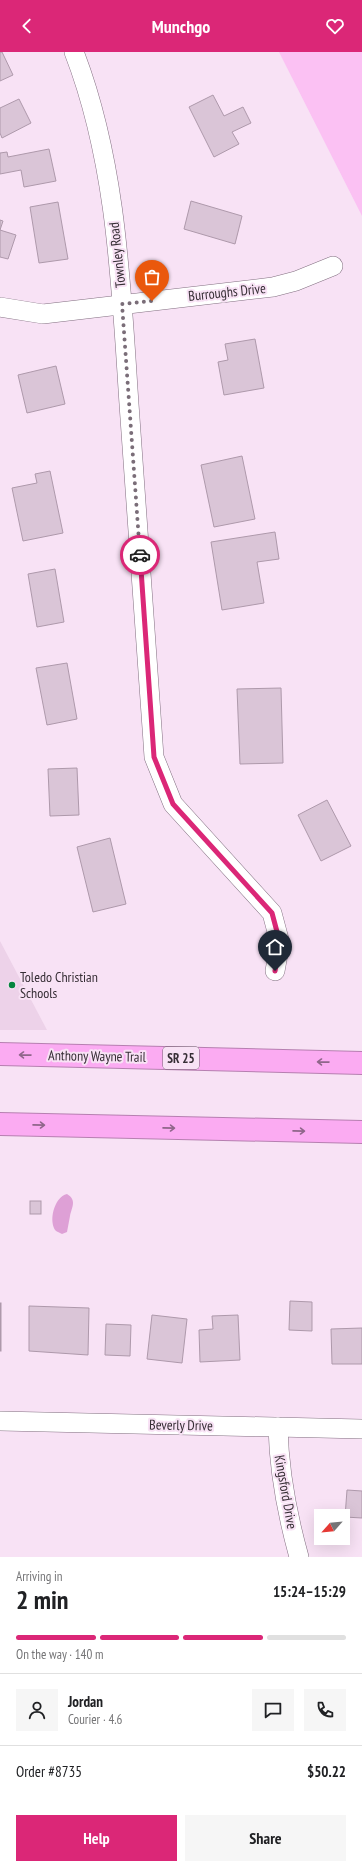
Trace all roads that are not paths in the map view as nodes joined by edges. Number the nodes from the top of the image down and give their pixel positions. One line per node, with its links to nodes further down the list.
1 (74, 52): 3 (street, Townley Road)
2 (332, 266): 3 (street, Burroughs Drive)
3 (122, 304): 4 (street, Burroughs Drive); 5 (street, Townley Road)
4 (0, 307)
5 (275, 971)
6 (0, 1054): 7 (highway, Anthony Wayne Trail / SR 25, one-way to 6)
7 (362, 1063)
8 (0, 1124): 9 (highway, one-way to 9)
9 (362, 1132)
10 (0, 1421): 11 (street, Beverly Drive)
11 (278, 1427): 12 (street, Beverly Drive); 13 (street, Kingsford Drive)
12 (362, 1429)
13 (299, 1557)

